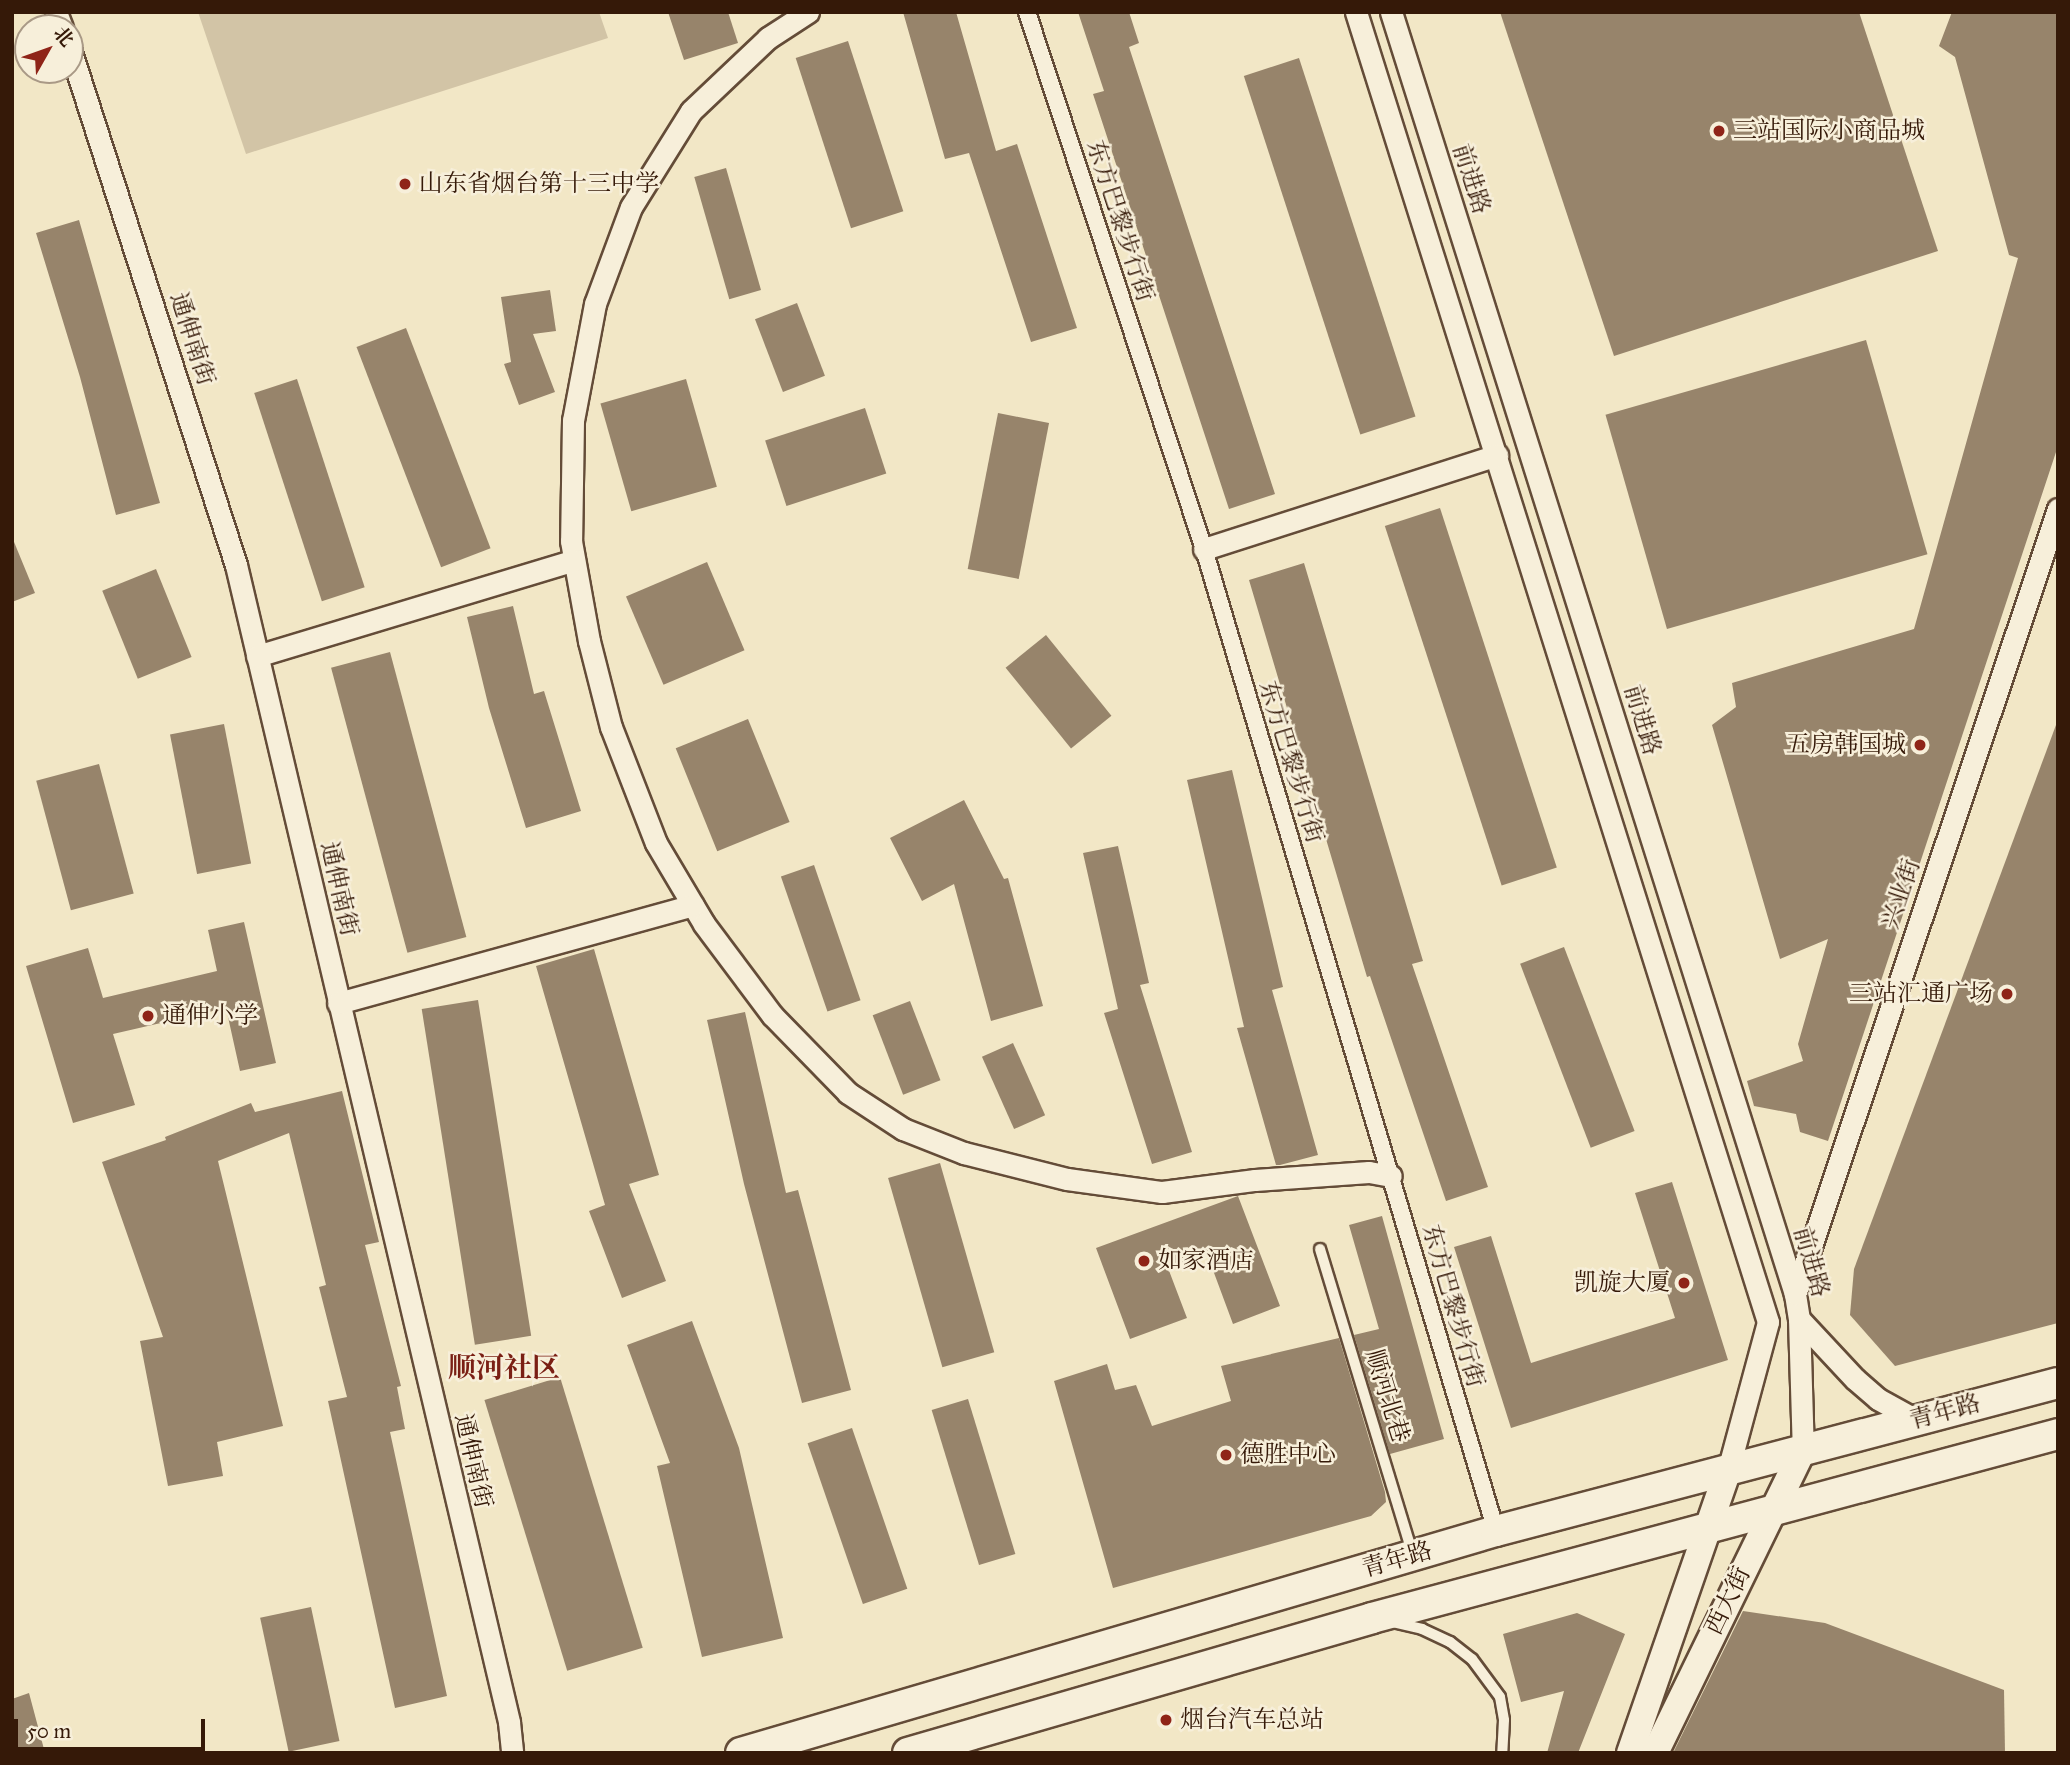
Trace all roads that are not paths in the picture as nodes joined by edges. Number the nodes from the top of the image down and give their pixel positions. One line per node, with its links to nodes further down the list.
1 (808, 12): 9 (street)
2 (1027, 12): 8 (street, 东方巴黎步行街)
3 (1356, 12): 6 (street)
4 (1391, 12): 15 (street, 前进路)
5 (82, 84): 10 (street, 通伸南街)
6 (1497, 455): 8 (street); 21 (street)
7 (2058, 509): 15 (street, 兴业街)
8 (1204, 550): 13 (street, 东方巴黎步行街)
9 (574, 560): 10 (street); 11 (street)
10 (257, 656): 12 (street, 通伸南街)
11 (693, 905): 12 (street); 13 (street)
12 (338, 1003): 27 (street, 通伸南街)
13 (1391, 1176): 24 (street, 东方巴黎步行街)
14 (1320, 1249): 25 (lane, 顺河北巷)
15 (1795, 1294): 16 (street, 前进路)
16 (1799, 1319): 18 (street); 20 (street, 前进路)
17 (2058, 1383): 18 (main road, 青年路)
18 (1916, 1420): 20 (main road, 青年路)
19 (2058, 1434): 22 (main road, 青年路)
20 (1803, 1450): 21 (main road, 青年路); 22 (street, 西大街)
21 (1728, 1470): 23 (street, 西大街); 24 (main road, 青年路)
22 (1772, 1512): 23 (main road, 青年路); 32 (street, 西大街)
23 (1709, 1529): 26 (main road, 青年路); 31 (street, 西大街)
24 (1496, 1531): 25 (main road, 青年路)
25 (1413, 1555): 28 (main road, 青年路)
26 (1372, 1618): 29 (main road, 青年路); 30 (lane)
27 (512, 1753)
28 (741, 1753)
29 (908, 1753)
30 (1502, 1753)
31 (1630, 1753)
32 (1655, 1753)

